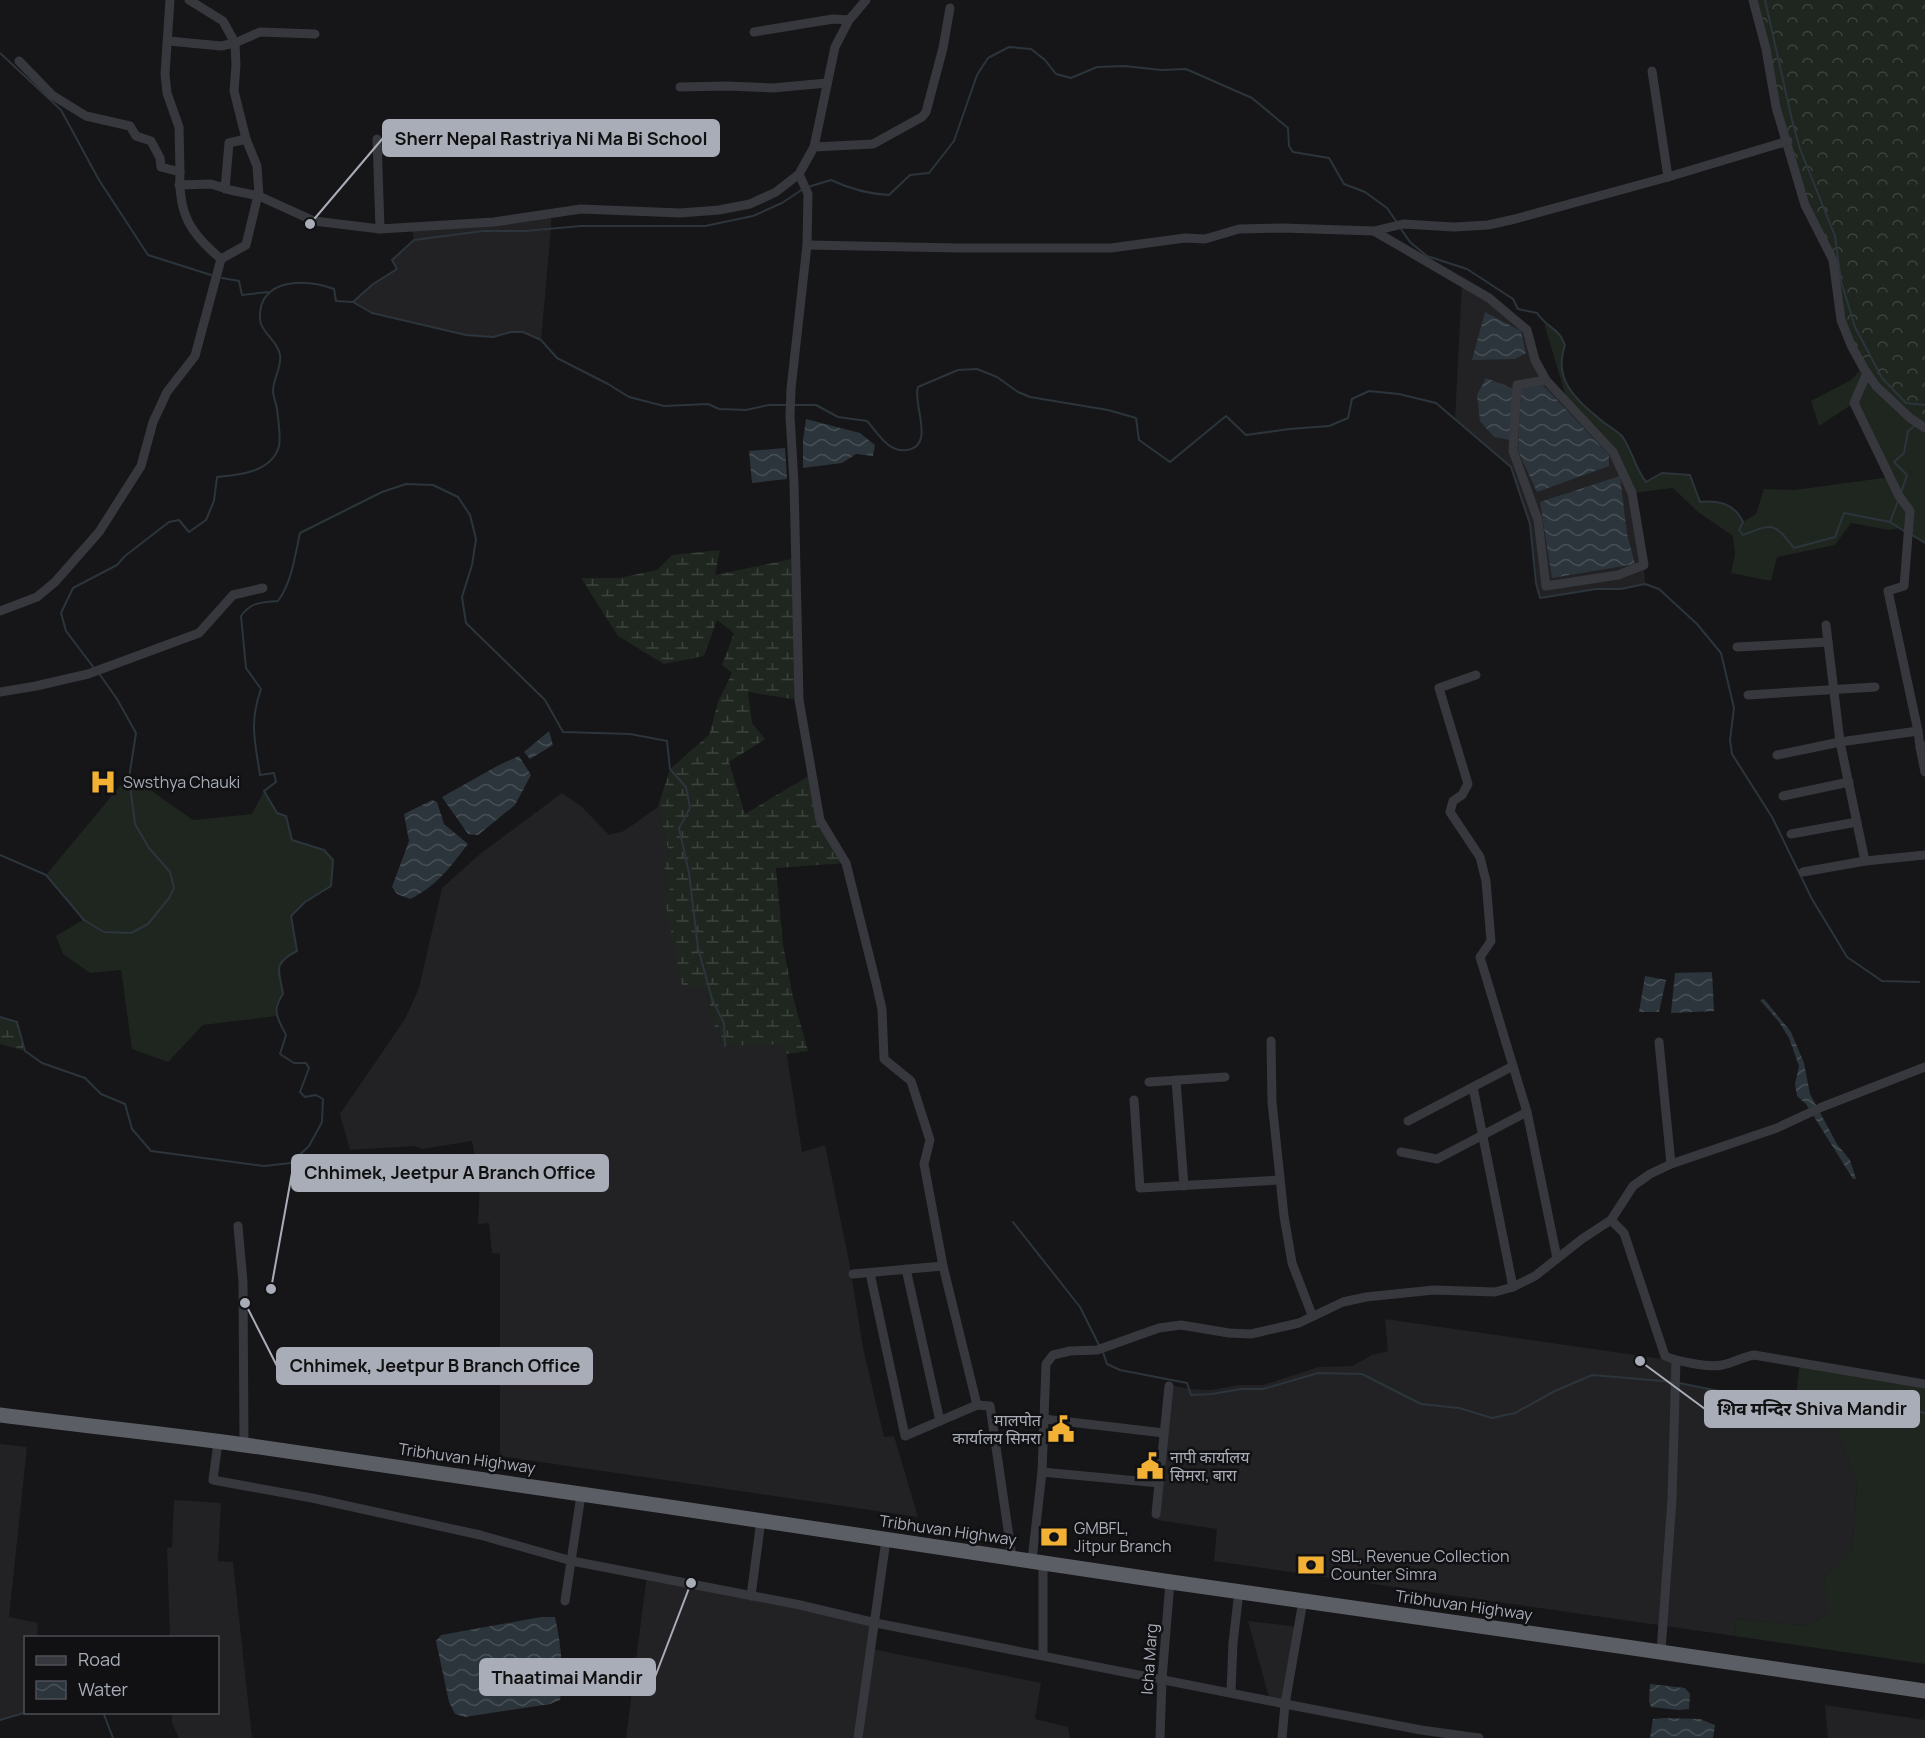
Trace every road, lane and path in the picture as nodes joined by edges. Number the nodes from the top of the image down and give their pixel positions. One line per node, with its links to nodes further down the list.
1 (170, 0): 9 (street)
2 (189, 0): 10 (street)
3 (866, 0): 6 (street)
4 (1753, 0): 17 (street)
5 (950, 8): 18 (street)
6 (849, 20): 7 (street); 13 (street)
7 (754, 32)
8 (315, 34): 10 (street)
9 (169, 41): 10 (street); 19 (street)
10 (235, 43): 15 (street)
11 (19, 61): 19 (street)
12 (1652, 71): 20 (street)
13 (828, 83): 14 (street); 18 (street)
14 (680, 87)
15 (246, 139): 23 (street); 24 (street)
16 (377, 140): 25 (street)
17 (1788, 141): 20 (street); 29 (street)
18 (814, 147): 21 (street)
19 (180, 172): 22 (street)
20 (1668, 177): 26 (street)
21 (800, 178): 25 (street); 27 (street)
22 (179, 185): 23 (street); 28 (street)
23 (225, 189): 24 (street)
24 (260, 196): 25 (street); 28 (street)
25 (380, 229)
26 (1374, 231): 27 (street); 30 (street)
27 (807, 245): 73 (street)
28 (221, 260): 33 (street)
29 (1868, 373): 31 (street); 42 (street)
30 (1546, 381): 30 (street)
31 (1925, 428)
32 (263, 588): 40 (street)
33 (0, 611)
34 (1826, 625): 35 (street)
35 (1828, 642): 36 (street); 39 (street)
36 (1737, 647)
37 (1476, 675): 56 (street)
38 (1875, 687): 39 (street)
39 (1834, 690): 41 (street); 43 (street)
40 (0, 692)
41 (1748, 695)
42 (1918, 731): 43 (street); 44 (street)
43 (1840, 742): 45 (street); 47 (street)
44 (1923, 746): 46 (street)
45 (1777, 755)
46 (1925, 772)
47 (1848, 782): 48 (street); 49 (street)
48 (1783, 796)
49 (1857, 822): 50 (street); 52 (street)
50 (1791, 834)
51 (1925, 855): 52 (street)
52 (1865, 861): 53 (street)
53 (1803, 872)
54 (1271, 1041): 68 (street)
55 (1659, 1042): 67 (street)
56 (1514, 1066): 61 (street); 63 (street)
57 (1925, 1067): 67 (street)
58 (1225, 1077): 59 (street)
59 (1176, 1080): 60 (street); 69 (street)
60 (1149, 1082)
61 (1473, 1087): 64 (street); 65 (street)
62 (1134, 1100): 69 (street)
63 (1527, 1112): 65 (street); 72 (street)
64 (1408, 1121)
65 (1482, 1135): 66 (street); 77 (street)
66 (1401, 1152)
67 (1671, 1164): 70 (street)
68 (1280, 1180): 69 (street); 78 (street)
69 (1184, 1186)
70 (1611, 1220): 72 (street); 79 (street)
71 (238, 1226): 88 (street)
72 (1557, 1258): 77 (street)
73 (943, 1266): 74 (street); 82 (street)
74 (906, 1269): 75 (street); 85 (street)
75 (870, 1273): 76 (street); 85 (street)
76 (853, 1274)
77 (1513, 1287): 78 (street)
78 (1312, 1316): 84 (street)
79 (1677, 1361): 80 (street); 104 (street)
80 (1925, 1384)
81 (1169, 1386): 86 (street)
82 (977, 1405): 85 (street); 95 (street)
83 (0, 1415): 87 (highway, Tribhuvan Highway)
84 (1044, 1419): 86 (street); 89 (street)
85 (940, 1421)
86 (1164, 1433): 90 (street)
87 (218, 1442): 88 (highway, Tribhuvan Highway); 96 (street)
88 (244, 1445): 91 (highway, Tribhuvan Highway)
89 (1042, 1472): 90 (street); 97 (street)
90 (1159, 1484): 92 (street)
91 (582, 1495): 93 (highway, Tribhuvan Highway); 96 (street)
92 (1156, 1514)
93 (761, 1520): 94 (highway, Tribhuvan Highway); 100 (street)
94 (886, 1540): 95 (highway, Tribhuvan Highway); 103 (street)
95 (1012, 1557): 97 (highway, Tribhuvan Highway)
96 (572, 1560): 100 (street); 101 (street)
97 (1037, 1561): 98 (highway, Tribhuvan Highway); 105 (street)
98 (1170, 1582): 99 (highway, Tribhuvan Highway); 106 (street, Icha Marg)
99 (1239, 1591): 102 (highway, Tribhuvan Highway); 108 (street)
100 (751, 1596): 103 (street)
101 (566, 1600)
102 (1303, 1601): 104 (highway, Tribhuvan Highway); 109 (street)
103 (876, 1623): 105 (street); 110 (street)
104 (1661, 1651): 107 (highway, Tribhuvan Highway)
105 (1043, 1655): 106 (street)
106 (1162, 1679): 108 (street); 111 (street, Icha Marg)
107 (1925, 1691)
108 (1231, 1692): 109 (street)
109 (1285, 1704): 112 (street); 113 (street)
110 (858, 1738)
111 (1160, 1738)
112 (1282, 1738)
113 (1479, 1738)

